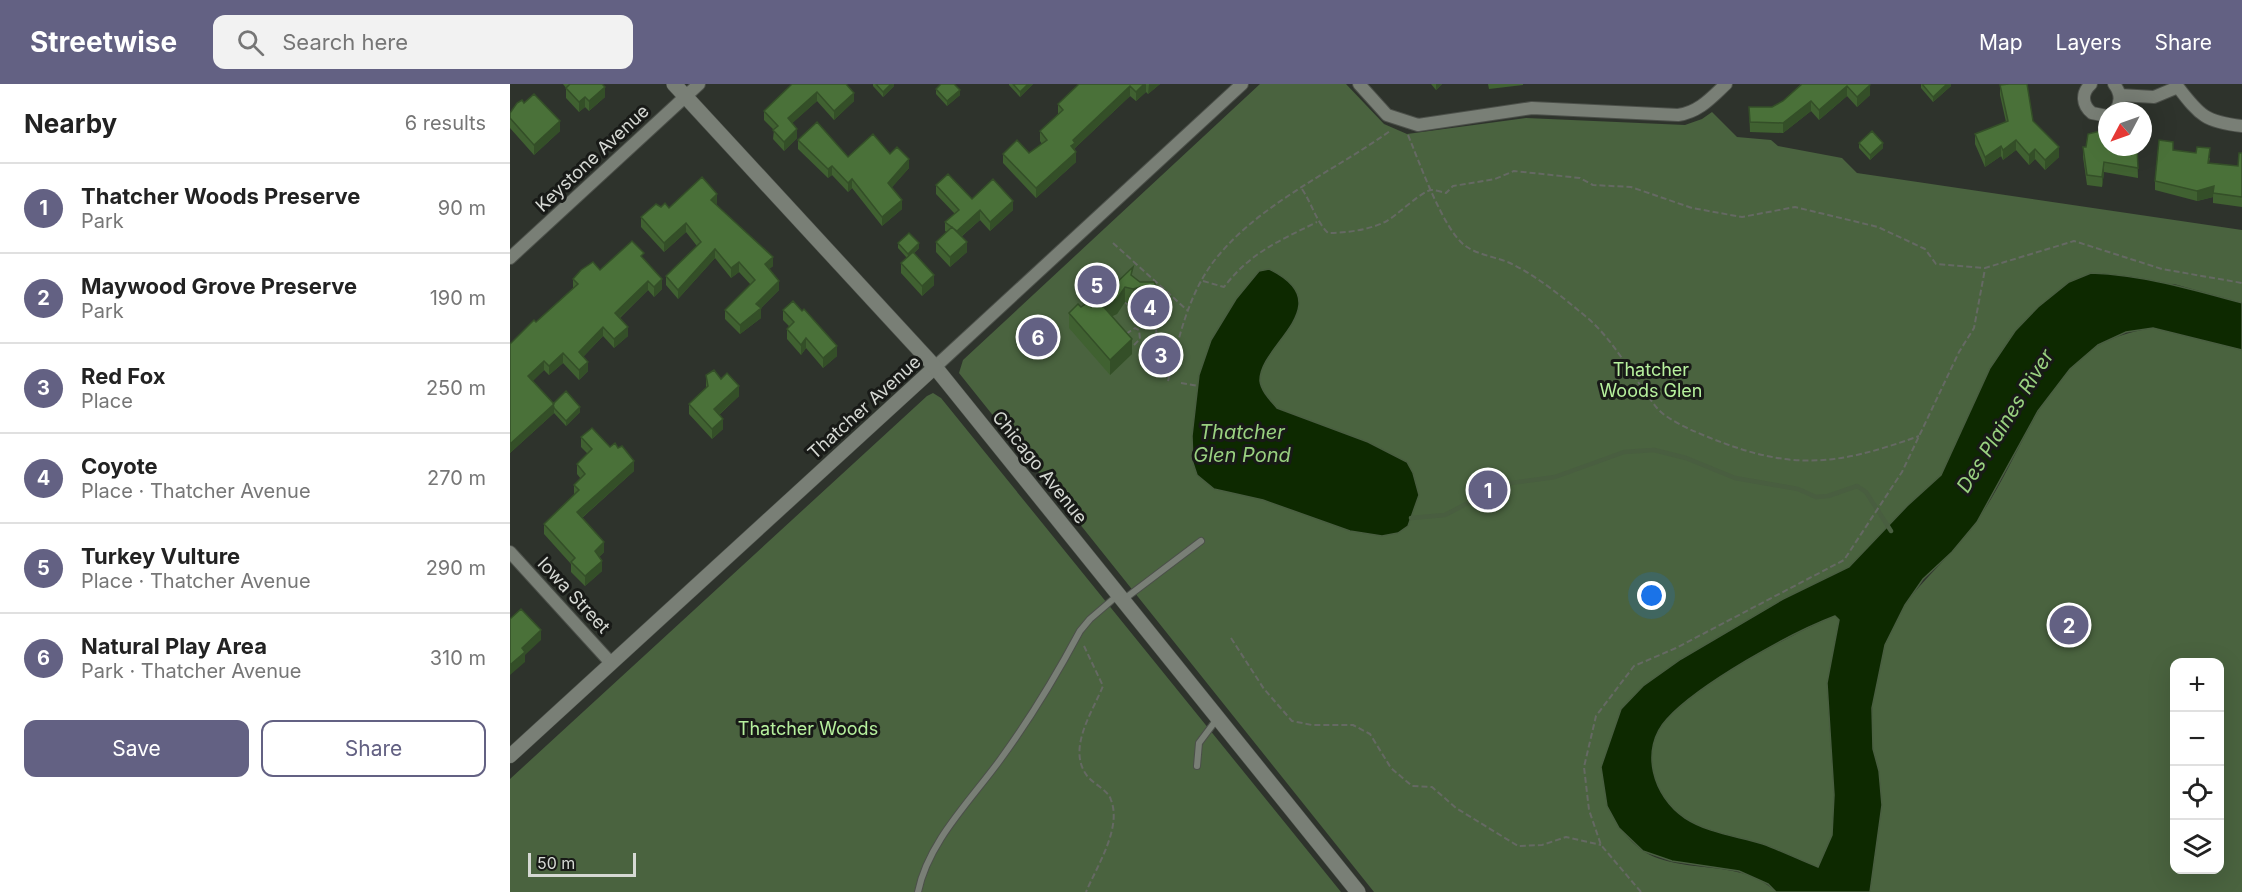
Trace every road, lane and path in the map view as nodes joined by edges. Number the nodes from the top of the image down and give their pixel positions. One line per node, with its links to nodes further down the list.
1 (674, 84): 9 (main road, Chicago Avenue)
2 (699, 84): 9 (street, Keystone Avenue)
3 (1242, 84): 28 (street, Thatcher Avenue)
4 (1359, 84): 11 (street)
5 (1726, 84): 11 (street)
6 (2091, 84): 10 (street)
7 (2180, 86): 8 (street); 12 (street)
8 (2117, 89)
9 (686, 97): 17 (street, Keystone Avenue); 28 (main road, Chicago Avenue)
10 (2098, 115)
11 (1396, 124): 13 (path); 14 (path)
12 (2242, 126)
13 (1302, 189): 15 (path); 19 (path)
14 (1431, 190): 15 (path); 18 (path); 32 (path)
15 (1317, 222): 19 (path)
16 (1113, 243): 24 (path)
17 (510, 258)
18 (1985, 268): 20 (path); 32 (path)
19 (1202, 281): 24 (path)
20 (2242, 283)
21 (1119, 286): 23 (path)
22 (1122, 292): 27 (path)
23 (1093, 301)
24 (1188, 310): 29 (path)
25 (1125, 334): 26 (path)
26 (1134, 345)
27 (1146, 357)
28 (935, 367): 35 (main road, Chicago Avenue); 38 (street, Thatcher Avenue)
29 (1168, 381)
30 (1181, 383): 31 (path)
31 (1198, 386)
32 (1919, 436): 42 (path)
33 (1201, 541): 35 (lane)
34 (510, 552): 38 (street, Iowa Street)
35 (1120, 598): 39 (main road, Chicago Avenue); 43 (lane)
36 (1231, 638): 42 (path)
37 (1084, 647): 44 (path)
38 (611, 663): 40 (street, Thatcher Avenue)
39 (1218, 719): 41 (lane); 45 (main road, Chicago Avenue)
40 (510, 756)
41 (1197, 766)
42 (1600, 845): 46 (path)
43 (918, 892)
44 (1086, 892)
45 (1358, 892)
46 (1641, 892)

